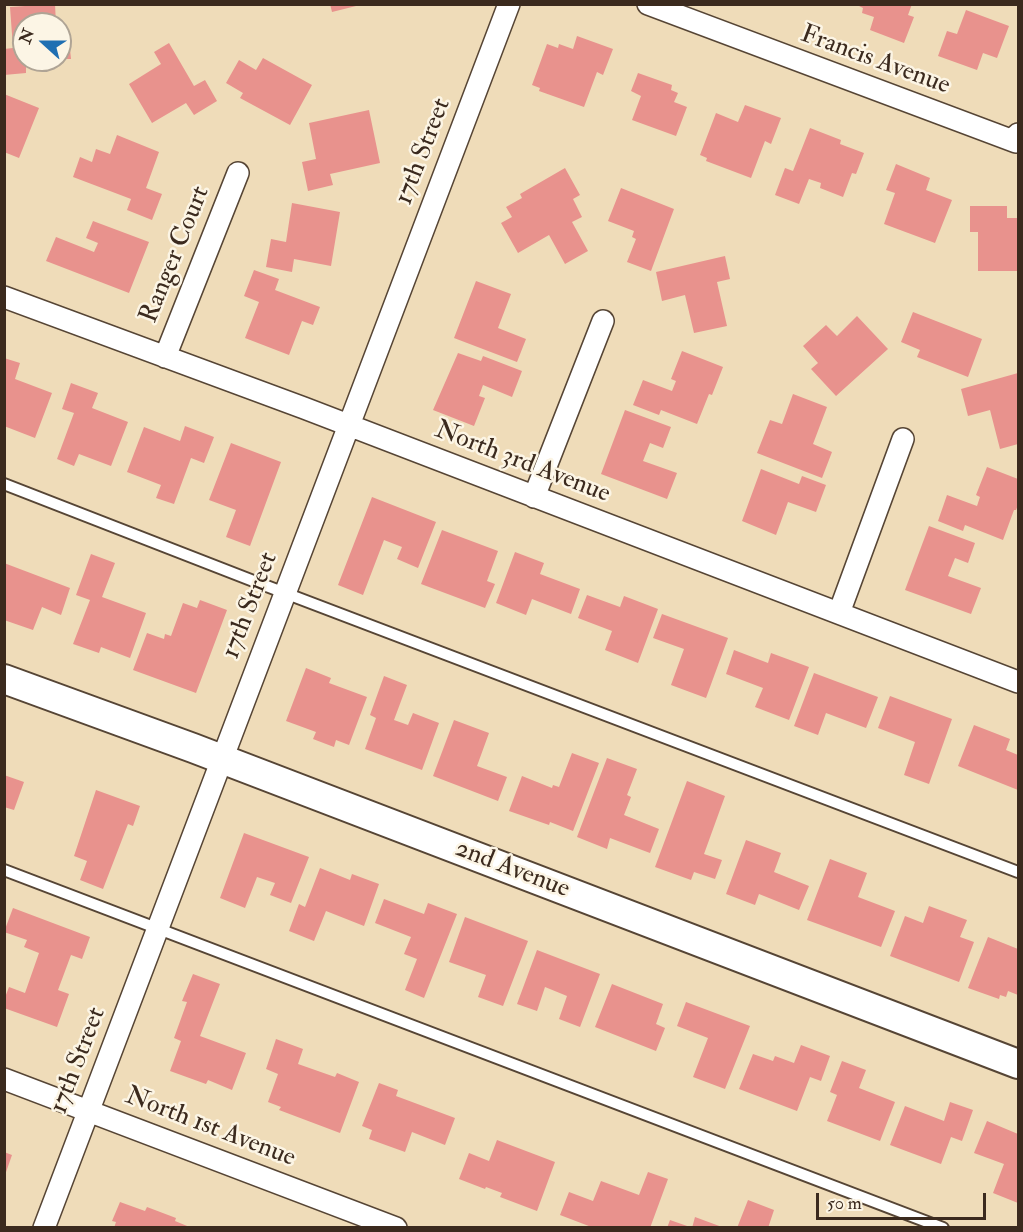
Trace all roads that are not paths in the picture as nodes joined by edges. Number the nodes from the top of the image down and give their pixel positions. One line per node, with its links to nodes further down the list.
1 (509, 4): 8 (street, 17th Street)
2 (648, 4): 3 (street, Francis Avenue)
3 (1017, 138)
4 (238, 173): 7 (street, Ranger Court)
5 (4, 297): 7 (street, North 3rd Avenue)
6 (603, 321): 11 (street)
7 (165, 357): 8 (street, North 3rd Avenue)
8 (349, 426): 11 (street, North 3rd Avenue); 12 (street, 17th Street)
9 (903, 439): 13 (street)
10 (4, 484): 12 (lane)
11 (534, 497): 13 (street, North 3rd Avenue)
12 (285, 593): 16 (street, 17th Street); 18 (lane)
13 (839, 613): 15 (street, North 3rd Avenue)
14 (4, 679): 16 (street, 2nd Avenue)
15 (1018, 682)
16 (221, 759): 19 (street, 17th Street); 20 (street, 2nd Avenue)
17 (4, 870): 19 (lane)
18 (1018, 872)
19 (158, 929): 22 (street, 17th Street); 25 (lane)
20 (1018, 1064)
21 (4, 1079): 22 (street, North 1st Avenue)
22 (88, 1111): 23 (street, 17th Street); 24 (street, North 1st Avenue)
23 (44, 1227)
24 (396, 1227)
25 (944, 1227)

